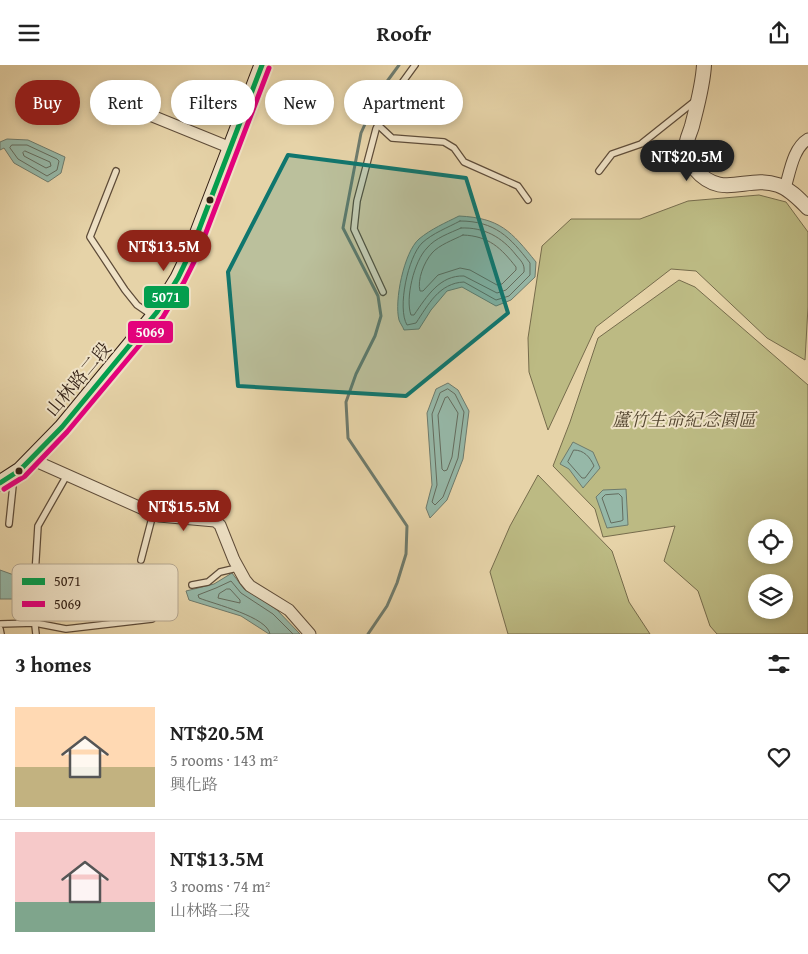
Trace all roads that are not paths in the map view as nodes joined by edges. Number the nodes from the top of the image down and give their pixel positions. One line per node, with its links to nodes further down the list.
1 (262, 65): 9 (main road, 山林路二段)
2 (415, 65): 4 (lane)
3 (704, 65): 5 (street)
4 (404, 80)
5 (698, 98): 11 (lane); 12 (street)
6 (161, 120): 9 (street)
7 (378, 125): 13 (lane); 15 (lane)
8 (808, 139): 12 (street)
9 (231, 148): 16 (main road, 山林路二段)
10 (116, 171): 16 (lane)
11 (599, 171)
12 (785, 188): 14 (street)
13 (528, 200)
14 (808, 209)
15 (383, 292)
16 (154, 316): 17 (main road, 山林路二段)
17 (31, 459): 18 (main road, 山林路二段); 19 (street)
18 (14, 474): 20 (main road, 山林路二段); 22 (lane)
19 (67, 475): 21 (street); 24 (lane)
20 (0, 483)
21 (153, 513): 23 (lane); 25 (street)
22 (9, 524)
23 (141, 560)
24 (36, 564)
25 (237, 568): 26 (lane); 33 (street)
26 (192, 585)
27 (135, 621): 28 (lane)
28 (35, 623): 29 (lane); 32 (lane)
29 (0, 624)
30 (0, 629): 31 (lane)
31 (1, 634)
32 (36, 634)
33 (310, 634)

